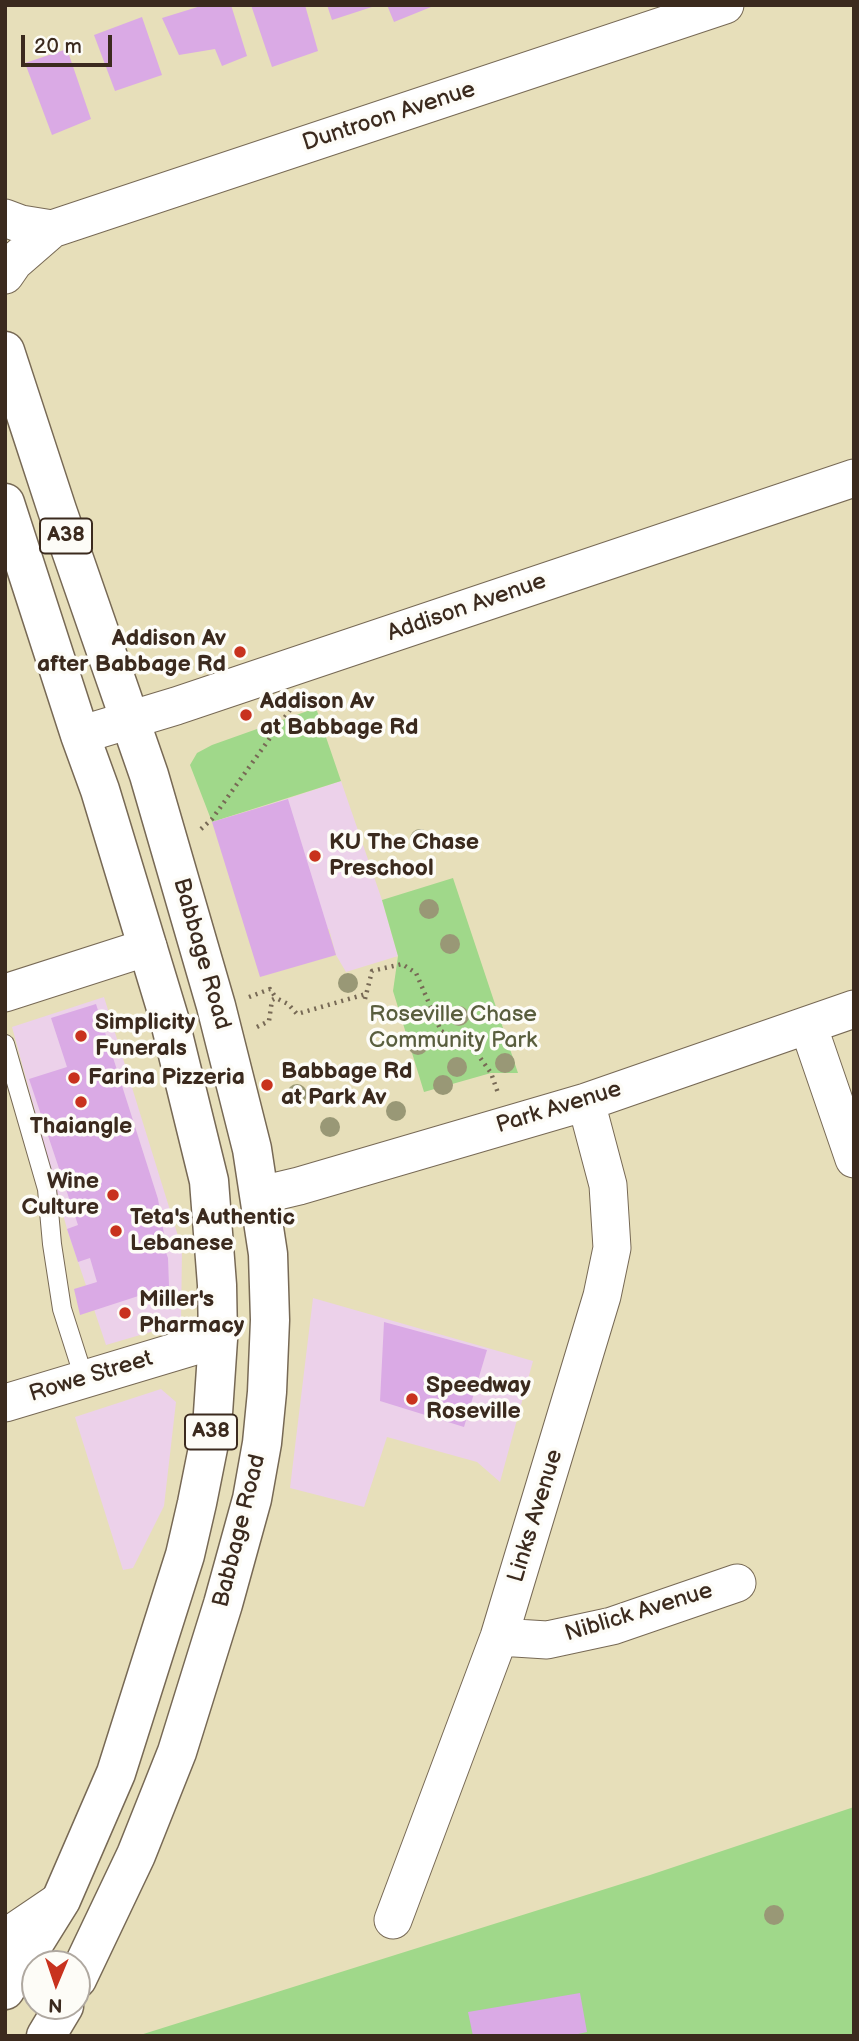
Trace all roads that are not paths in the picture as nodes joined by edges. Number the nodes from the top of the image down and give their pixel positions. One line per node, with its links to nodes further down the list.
1 (725, 5): 3 (street, Duntroon Avenue)
2 (5, 218): 3 (street, Duntroon Avenue)
3 (52, 229): 4 (street, Duntroon Avenue)
4 (5, 275)
5 (5, 351): 8 (highway, Babbage Road / A38)
6 (854, 478): 8 (street, Addison Avenue)
7 (5, 503): 9 (highway, A38)
8 (130, 720): 9 (street, Addison Avenue); 17 (highway, Babbage Road / A38)
9 (80, 735): 10 (highway, A38)
10 (148, 947): 11 (street); 18 (highway, A38)
11 (5, 993)
12 (854, 1009): 13 (street, Park Avenue)
13 (808, 1025): 15 (street, Park Avenue); 16 (street)
14 (5, 1044): 19 (lane)
15 (586, 1102): 17 (street, Park Avenue); 22 (street, Links Avenue)
16 (854, 1159)
17 (261, 1195): 26 (highway, Babbage Road / A38)
18 (218, 1339): 19 (street, Rowe Street); 23 (highway, A38)
19 (84, 1378): 20 (street, Rowe Street)
20 (5, 1403)
21 (737, 1583): 22 (street, Niblick Avenue)
22 (499, 1637): 24 (street, Links Avenue)
23 (61, 1900): 25 (street); 27 (highway, A38)
24 (393, 1920)
25 (5, 1938)
26 (91, 1950)
27 (5, 1990)
28 (56, 2020): 29 (highway)
29 (46, 2036)

